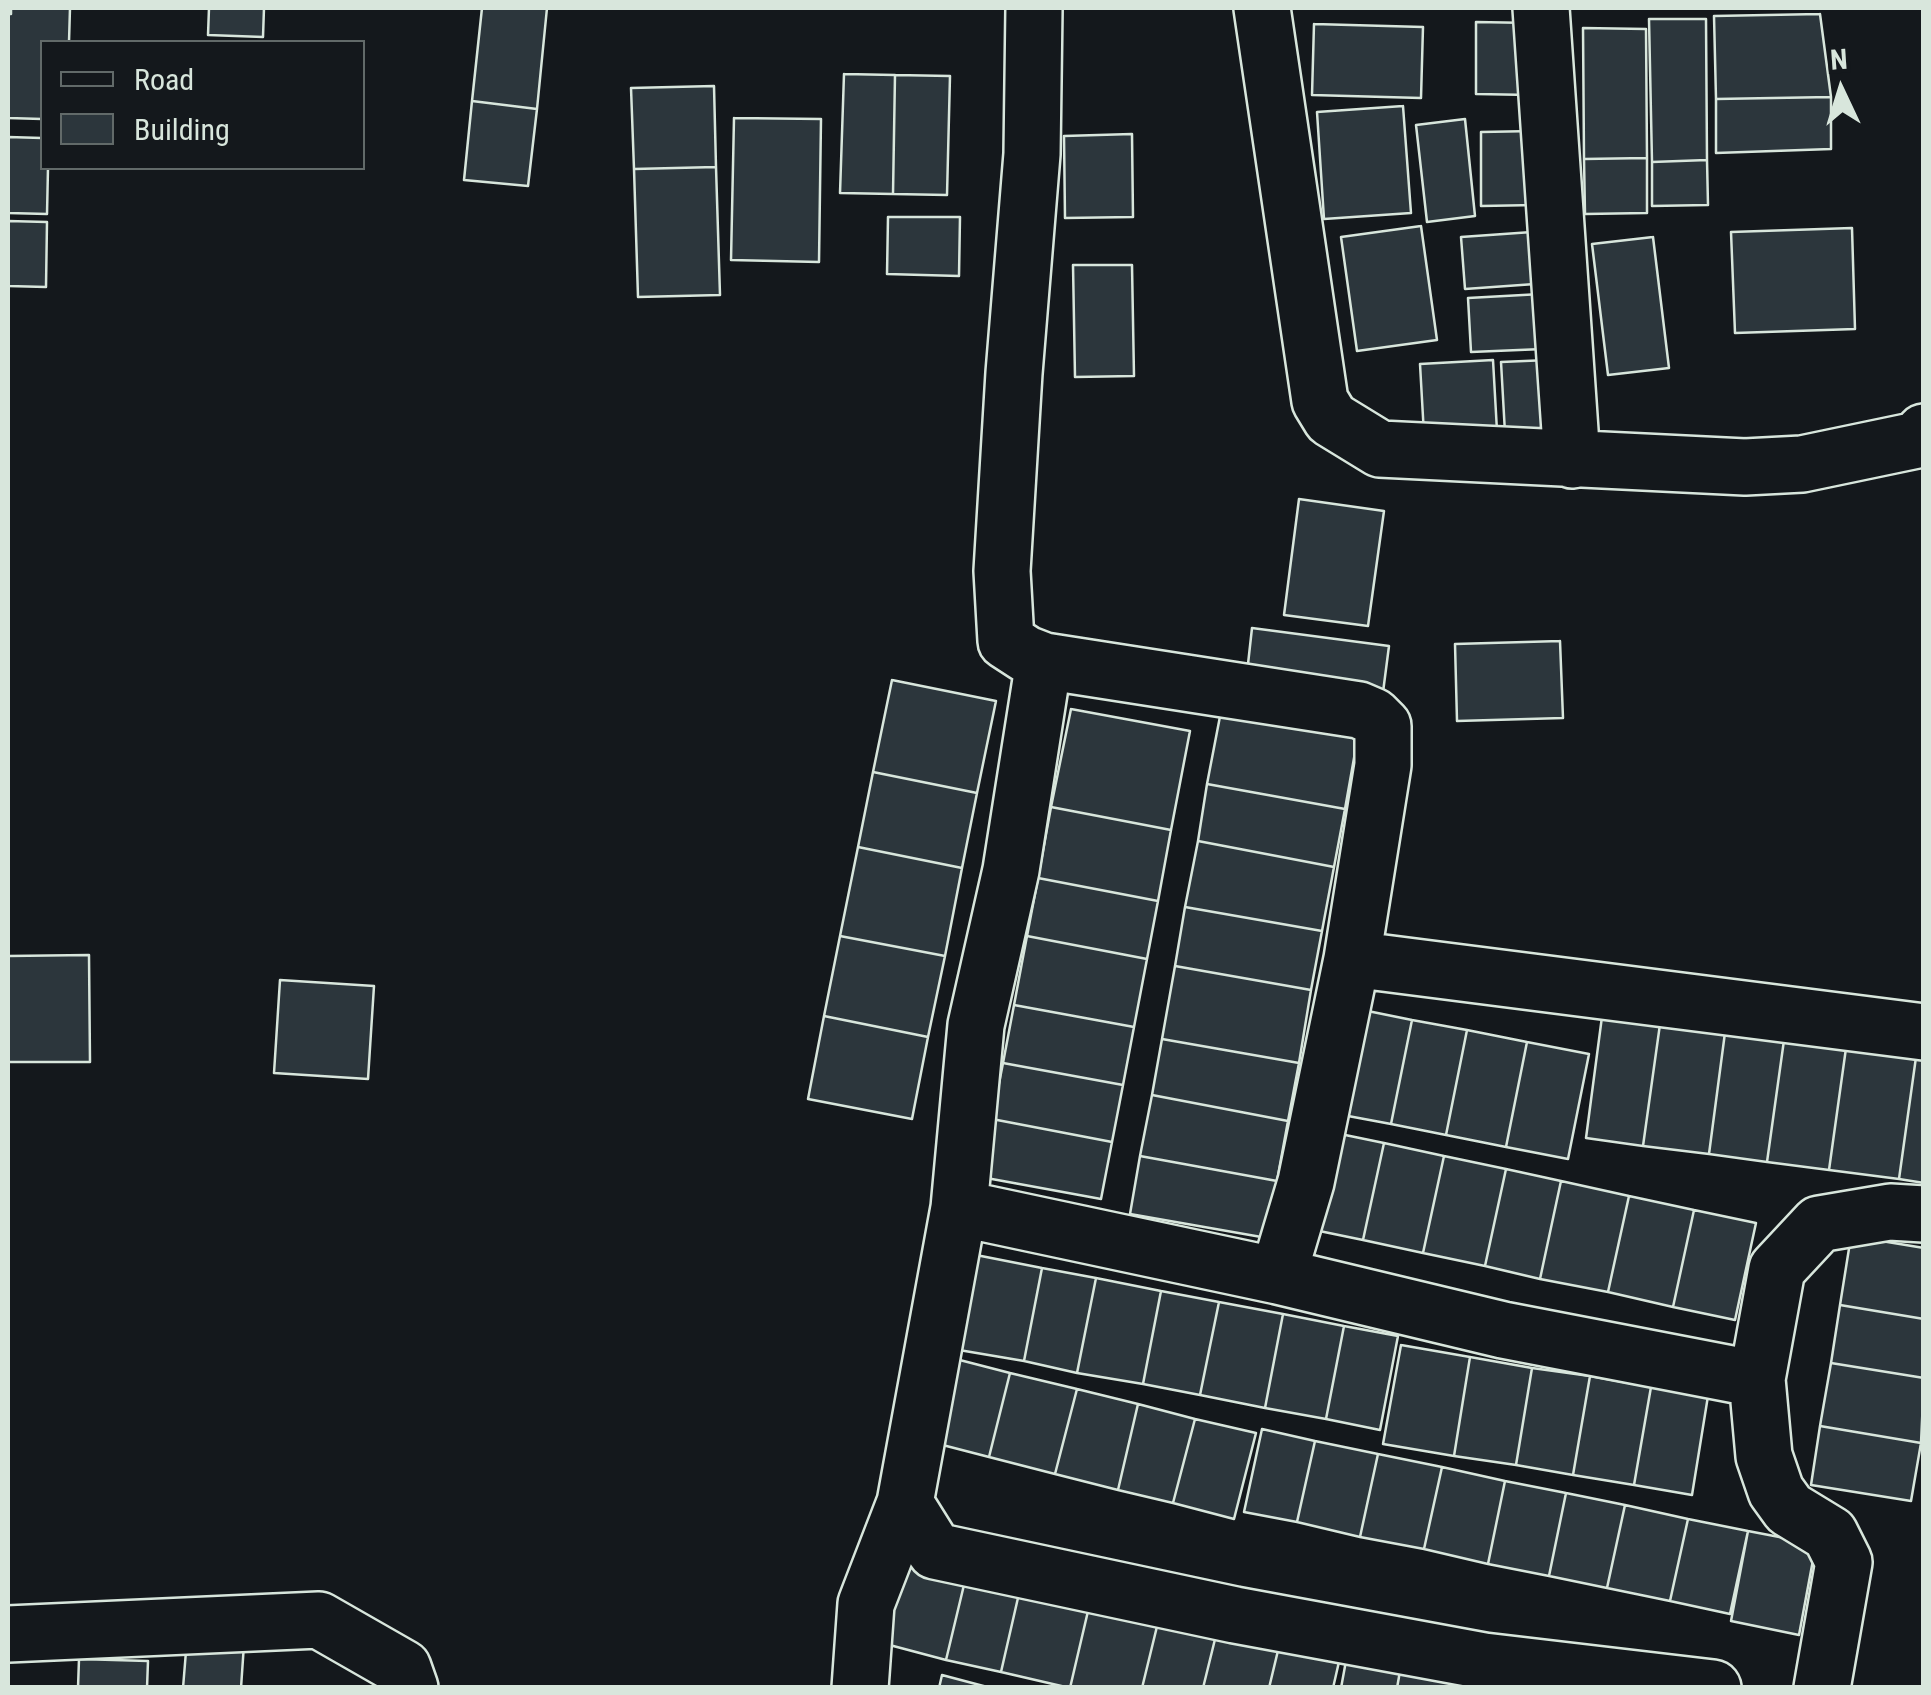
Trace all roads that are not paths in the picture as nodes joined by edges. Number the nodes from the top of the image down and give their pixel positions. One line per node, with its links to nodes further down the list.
1 (1034, 8): 6 (street)
2 (1262, 8): 5 (street)
3 (1542, 8): 5 (street)
4 (1924, 432): 5 (street)
5 (1572, 460)
6 (1044, 661): 7 (street); 9 (street)
7 (1352, 960): 8 (street); 11 (street)
8 (1924, 1032)
9 (959, 1208): 11 (street); 13 (street)
10 (1924, 1214): 12 (street)
11 (1278, 1276): 12 (street)
12 (1757, 1378): 18 (street)
13 (905, 1503): 16 (street); 17 (street)
14 (8, 1634): 15 (street)
15 (410, 1688)
16 (860, 1688)
17 (1713, 1688)
18 (1822, 1688)

